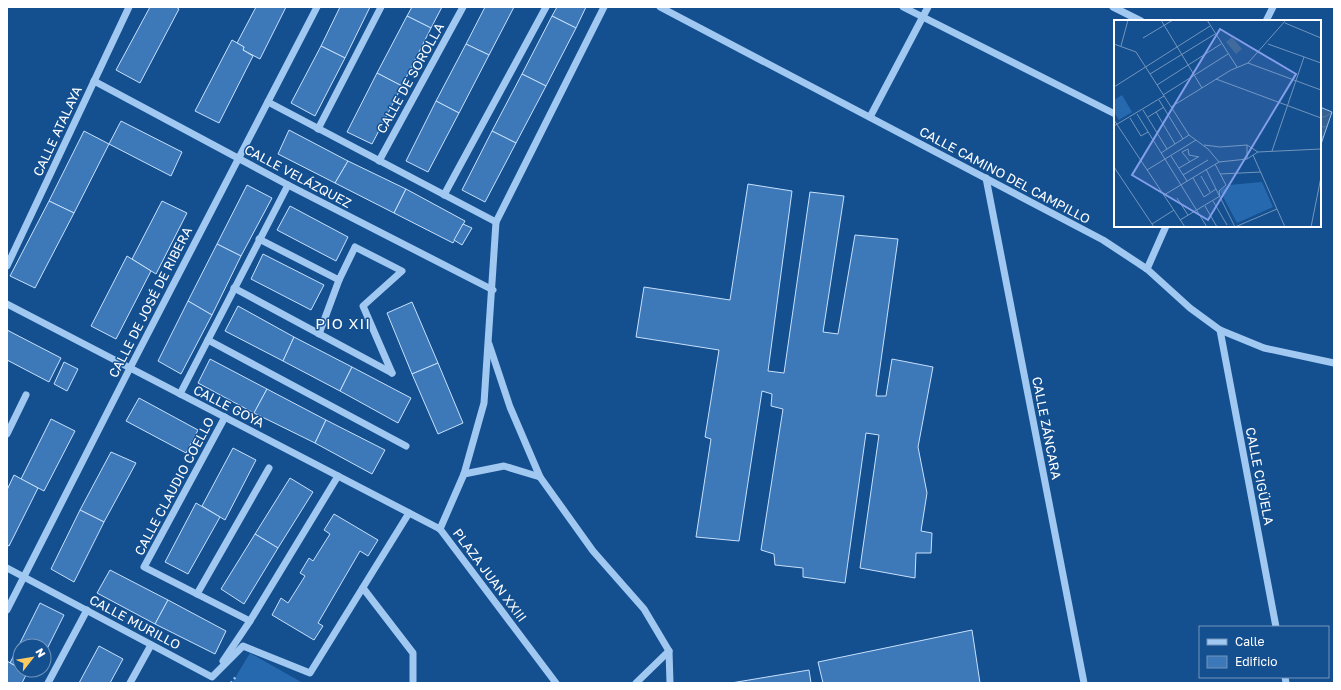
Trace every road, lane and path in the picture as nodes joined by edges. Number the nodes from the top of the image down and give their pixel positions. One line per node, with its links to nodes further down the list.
1 (129, 7): 15 (street, CALLE ATALAYA)
2 (317, 7): 16 (street, CALLE DE JOSÉ DE RIBERA)
3 (381, 7): 19 (street)
4 (463, 7): 21 (street, CALLE DE SOROLLA)
5 (546, 7): 24 (street)
6 (604, 7): 25 (street)
7 (660, 7): 18 (street, CALLE CAMINO DEL CAMPILLO)
8 (903, 7): 12 (street)
9 (928, 7): 12 (street)
10 (1113, 7): 13 (street)
11 (1273, 7): 14 (street)
12 (922, 17): 17 (street); 18 (street)
13 (1139, 20)
14 (1266, 20)
15 (94, 81): 20 (street, CALLE VELÁZQUEZ); 28 (street, CALLE ATALAYA)
16 (268, 102): 19 (street); 20 (street, CALLE DE JOSÉ DE RIBERA)
17 (1114, 113)
18 (870, 117): 22 (street, CALLE CAMINO DEL CAMPILLO)
19 (318, 129): 21 (street)
20 (239, 158): 23 (street, CALLE VELÁZQUEZ); 39 (street, CALLE DE JOSÉ DE RIBERA)
21 (379, 161): 24 (street)
22 (986, 178): 29 (street, CALLE CAMINO DEL CAMPILLO); 68 (street, CALLE ZÁNCARA)
23 (288, 185): 27 (street); 32 (street, CALLE VELÁZQUEZ)
24 (444, 195): 25 (street)
25 (496, 222): 32 (street, PLAZA JUAN XXIII)
26 (1166, 227): 29 (street)
27 (259, 239): 30 (street); 31 (street)
28 (7, 266)
29 (1147, 269): 34 (street, CALLE CAMINO DEL CAMPILLO)
30 (339, 280): 35 (street); 35 (street)
31 (234, 288): 35 (street); 36 (street)
32 (493, 290): 37 (street, PLAZA JUAN XXIII)
33 (7, 304): 39 (street, CALLE GOYA)
34 (1220, 330): 38 (street, CALLE CAMINO DEL CAMPILLO); 58 (street, CALLE CIGÜELA)
35 (319, 334)
36 (208, 340): 40 (street); 44 (street)
37 (488, 340): 46 (street, PLAZA JUAN XXIII); 48 (street, PLAZA JUAN XXIII)
38 (1334, 363)
39 (130, 368): 40 (street, CALLE GOYA); 52 (street, CALLE DE JOSÉ DE RIBERA)
40 (180, 394): 42 (street, CALLE GOYA)
41 (26, 395): 43 (street)
42 (225, 417): 47 (street, CALLE GOYA); 54 (street, CALLE CLAUDIO COELLO)
43 (7, 434)
44 (406, 446)
45 (269, 468): 54 (street)
46 (464, 474): 48 (street); 50 (street, PLAZA JUAN XXIII)
47 (338, 476): 49 (street, CALLE GOYA); 57 (street)
48 (540, 477): 60 (street, PLAZA JUAN XXIII)
49 (409, 513): 50 (street, CALLE GOYA); 53 (street)
50 (440, 529): 65 (street, PLAZA JUAN XXIII)
51 (7, 568): 52 (street, CALLE MURILLO)
52 (24, 577): 55 (street, CALLE DE JOSÉ DE RIBERA); 56 (street, CALLE MURILLO)
53 (363, 588): 61 (street); 64 (street)
54 (198, 594): 57 (street, CALLE CLAUDIO COELLO)
55 (7, 610)
56 (87, 610): 59 (street, CALLE MURILLO); 62 (street)
57 (250, 621): 61 (street)
58 (1276, 626)
59 (151, 645): 61 (street, CALLE MURILLO); 63 (street)
60 (669, 651): 66 (street); 67 (street, PLAZA JUAN XXIII)
61 (210, 680)
62 (48, 683)
63 (130, 683)
64 (413, 683)
65 (556, 683)
66 (636, 683)
67 (670, 683)
68 (1084, 683)

